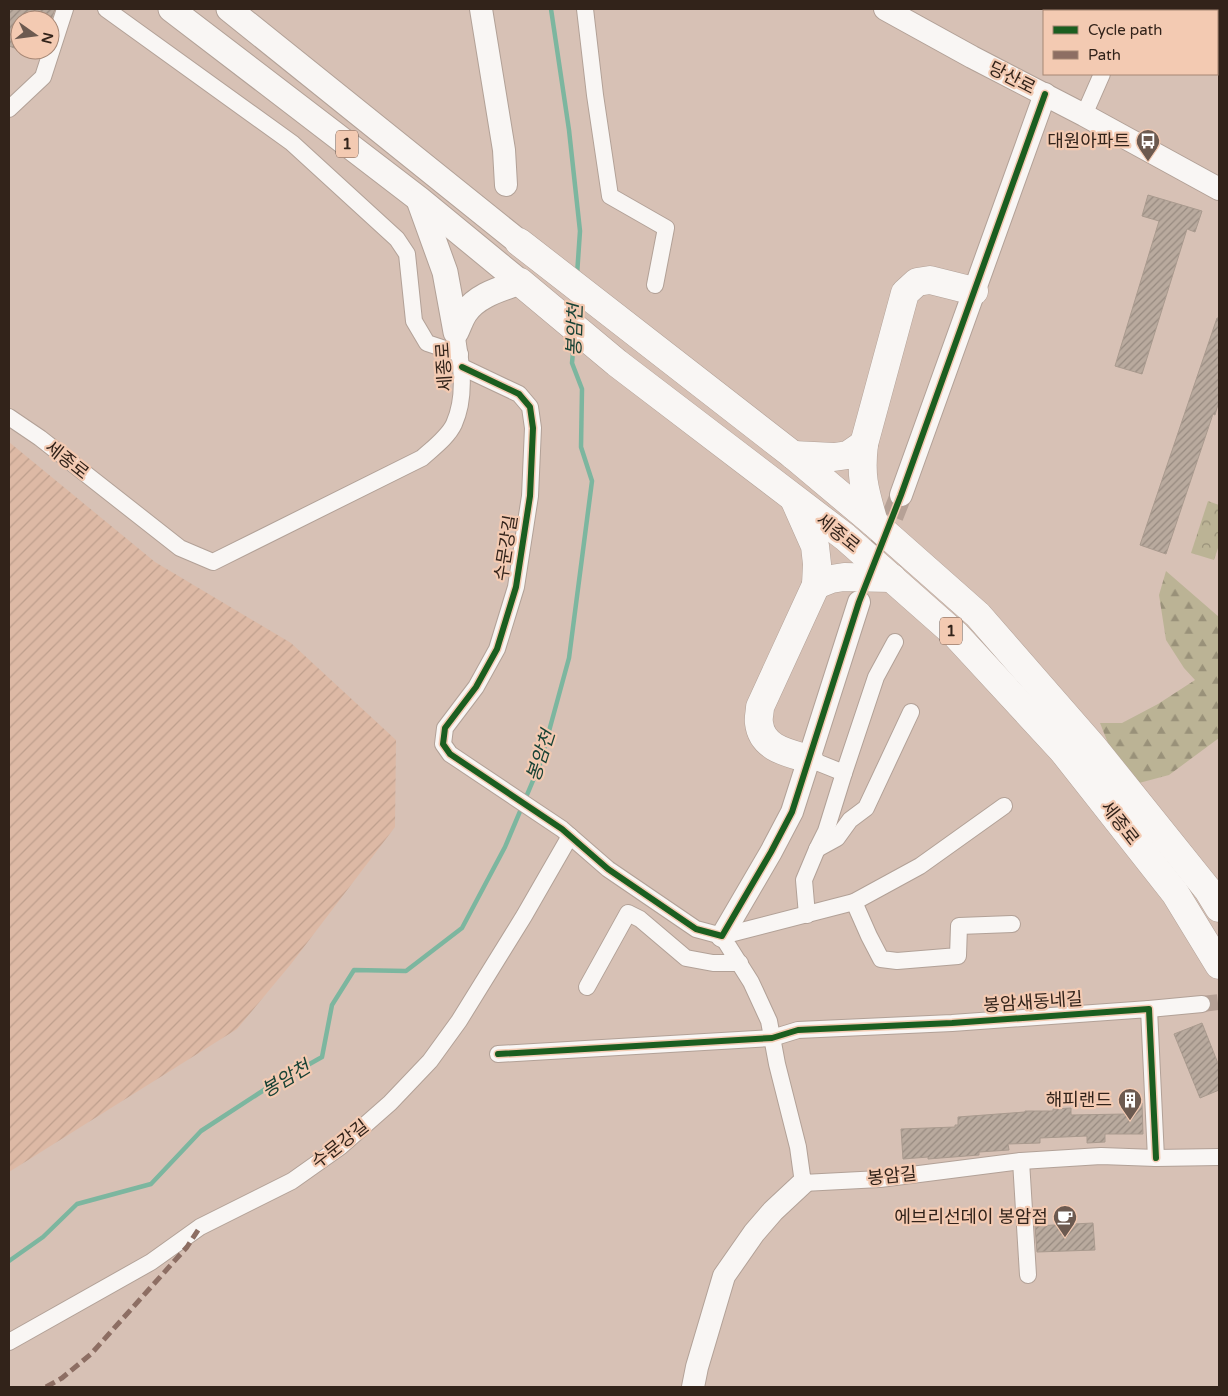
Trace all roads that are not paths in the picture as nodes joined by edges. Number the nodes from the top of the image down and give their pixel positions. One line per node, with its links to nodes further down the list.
1 (65, 9): 10 (street)
2 (106, 9): 19 (street, 수문강길)
3 (171, 9): 14 (main road, 세종로 / 1)
4 (229, 9): 15 (main road, 세종로 / 1)
5 (481, 9): 12 (street)
6 (585, 9): 17 (street)
7 (885, 9): 9 (street, 당산로)
8 (1102, 75): 11 (street)
9 (1045, 94): 11 (street, 당산로); 18 (street)
10 (9, 109)
11 (1084, 114): 13 (street, 당산로)
12 (506, 185)
13 (1219, 190)
14 (419, 199): 16 (main road, 세종로 / 1); 19 (main road)
15 (519, 242): 22 (highway, 세종로 / 1)
16 (520, 282): 19 (main road); 24 (highway, 세종로 / 1)
17 (655, 285)
18 (974, 291): 21 (highway); 23 (street)
19 (459, 351): 20 (street, 세종로); 34 (street, 수문강길)
20 (9, 417)
21 (864, 444): 22 (highway); 25 (highway)
22 (793, 455): 25 (highway, 세종로 / 1)
23 (900, 496)
24 (793, 497): 26 (highway, 세종로 / 1); 27 (highway)
25 (874, 523): 37 (highway, 세종로 / 1)
26 (892, 578): 27 (highway); 42 (highway, 세종로 / 1)
27 (816, 585): 31 (highway)
28 (859, 602): 31 (street)
29 (895, 642): 32 (street)
30 (911, 712): 35 (street)
31 (809, 759): 32 (street); 40 (street)
32 (844, 773): 35 (street)
33 (1004, 806): 36 (street)
34 (566, 833): 40 (street); 53 (street, 수문강길)
35 (817, 849): 38 (street)
36 (854, 902): 38 (street); 39 (street)
37 (1219, 908)
38 (807, 914): 40 (street)
39 (1012, 924)
40 (722, 936): 41 (street)
41 (740, 963): 43 (street); 46 (street)
42 (1219, 965)
43 (587, 987)
44 (1202, 1004): 45 (street, 봉암새동네길)
45 (1149, 1009): 46 (street, 봉암새동네길); 49 (street)
46 (772, 1038): 47 (street, 봉암새동네길); 51 (street)
47 (498, 1054)
48 (1219, 1157): 49 (street, 봉암길)
49 (1156, 1158): 50 (street, 봉암길)
50 (1020, 1161): 51 (street, 봉암길); 52 (street)
51 (803, 1182): 54 (street)
52 (1028, 1275)
53 (9, 1342)
54 (693, 1387)

